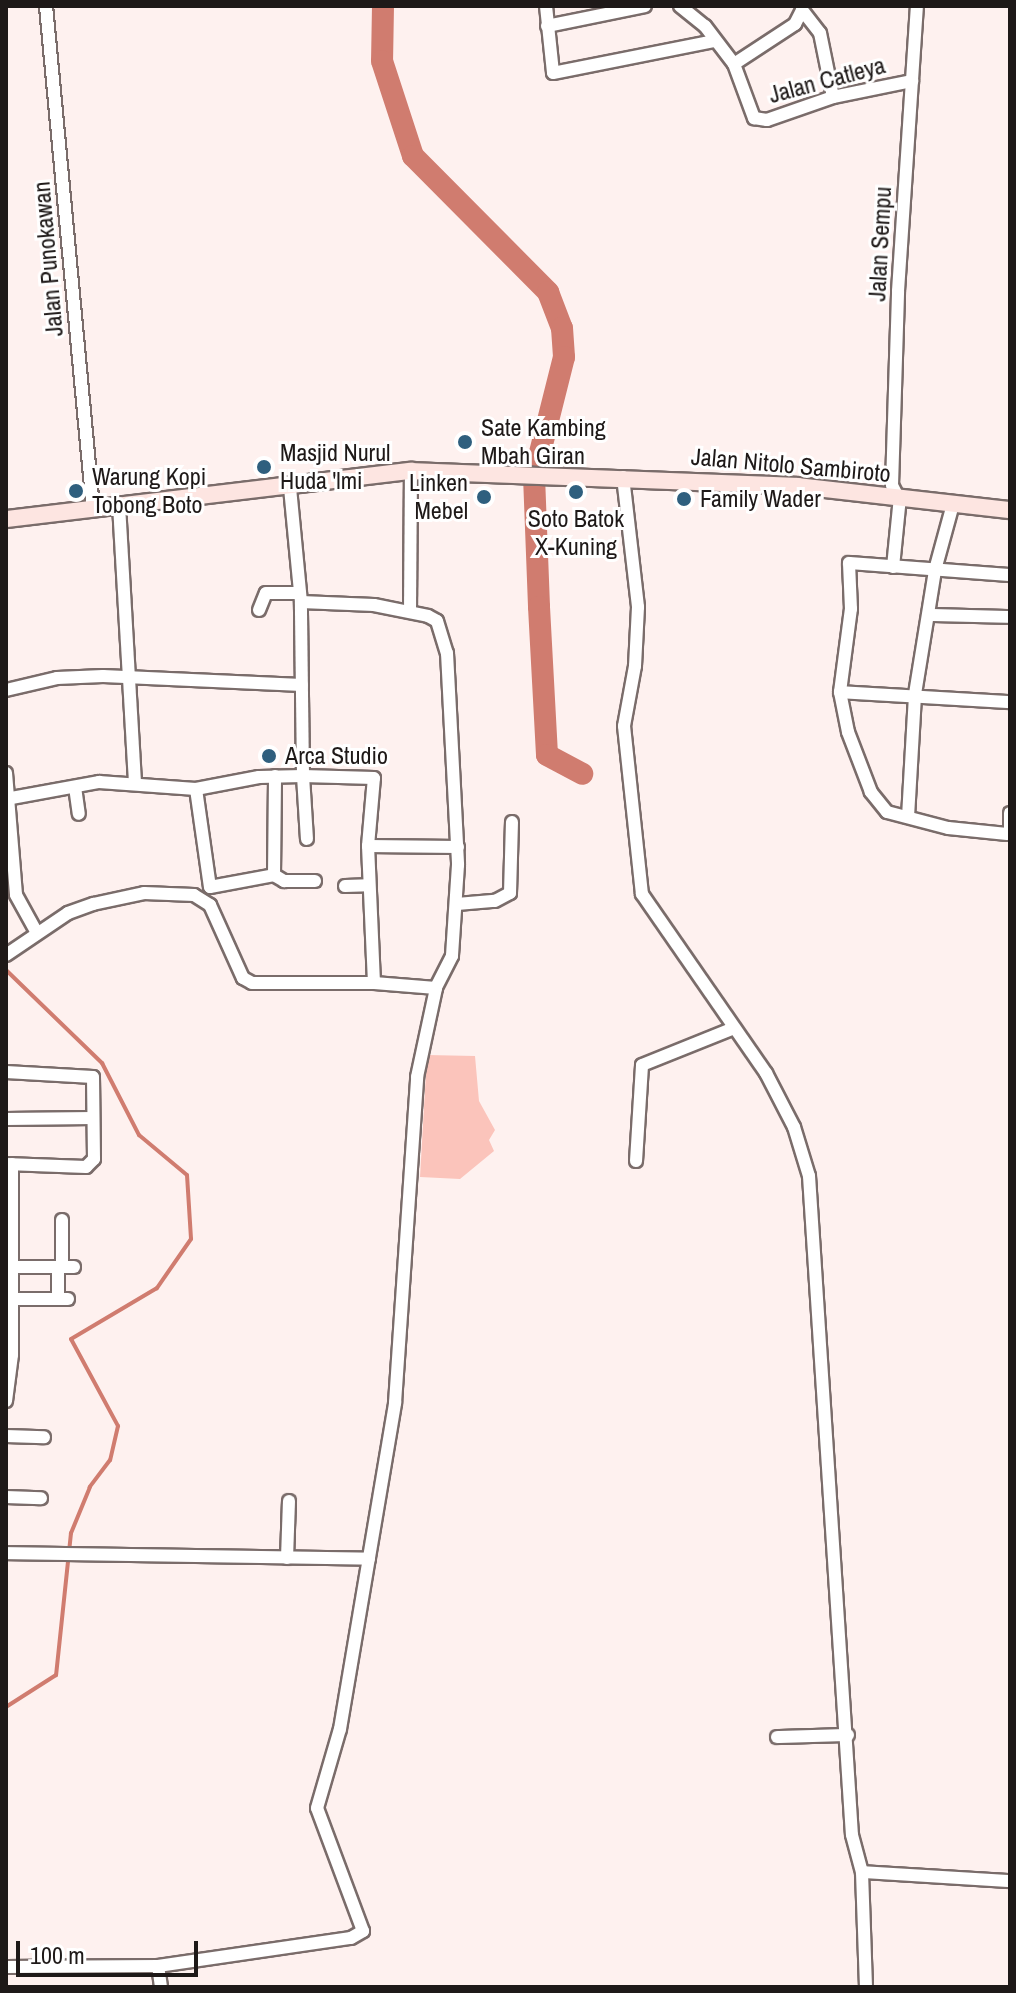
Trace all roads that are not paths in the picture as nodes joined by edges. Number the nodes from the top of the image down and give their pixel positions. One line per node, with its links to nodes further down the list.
1 (46, 6): 19 (street, Jalan Punokawan)
2 (546, 6): 8 (street)
3 (645, 6): 7 (street)
4 (680, 6): 9 (street)
5 (917, 6): 11 (street, Jalan Sempu)
6 (802, 8): 10 (street); 12 (street)
7 (598, 11): 8 (street)
8 (547, 26): 9 (street)
9 (715, 41): 10 (street)
10 (734, 64): 12 (street, Jalan Catleya)
11 (912, 81): 12 (street, Jalan Catleya); 16 (street, Jalan Sempu)
12 (833, 97)
13 (411, 471): 14 (street, Jalan Nitolo Sambiroto); 15 (street, Jalan Nitolo Sambiroto); 27 (street)
14 (623, 477): 16 (street, Jalan Nitolo Sambiroto); 62 (street)
15 (290, 487): 18 (street, Jalan Nitolo Sambiroto); 25 (street)
16 (893, 494): 17 (street, Jalan Nitolo Sambiroto); 22 (street, Jalan Sempu)
17 (953, 504): 20 (street, Jalan Nitolo Sambiroto); 23 (street)
18 (119, 505): 19 (street, Jalan Nitolo Sambiroto); 30 (street)
19 (93, 508): 21 (street, Jalan Nitolo Sambiroto)
20 (1010, 510)
21 (6, 519)
22 (893, 567): 23 (street); 33 (street)
23 (935, 570): 24 (street); 28 (street)
24 (1010, 575)
25 (300, 598): 26 (street); 27 (street); 31 (street)
26 (259, 610)
27 (410, 611): 50 (street)
28 (929, 615): 29 (street); 34 (street)
29 (1010, 617)
30 (128, 680): 31 (street); 32 (street); 39 (street)
31 (302, 685): 38 (street)
32 (6, 690)
33 (840, 692): 34 (street); 45 (street)
34 (915, 694): 35 (street); 45 (street)
35 (1010, 702)
36 (6, 773): 42 (street)
37 (275, 776): 38 (street); 41 (street); 51 (street)
38 (303, 776): 48 (street); 49 (street)
39 (135, 782): 40 (street); 41 (street)
40 (75, 787): 42 (street); 44 (street)
41 (196, 789): 55 (street)
42 (7, 799): 58 (street)
43 (1010, 813): 47 (street)
44 (79, 814)
45 (908, 817): 47 (street)
46 (512, 822): 57 (street)
47 (1008, 834)
48 (307, 839)
49 (368, 846): 50 (street); 53 (street)
50 (458, 847): 57 (street)
51 (274, 875): 52 (street); 55 (street)
52 (315, 881)
53 (368, 885): 54 (street); 60 (street)
54 (345, 886)
55 (210, 887): 56 (street)
56 (207, 902): 58 (street); 60 (street)
57 (457, 904): 61 (street)
58 (37, 933): 59 (street)
59 (6, 955)
60 (374, 983): 61 (street)
61 (436, 988): 80 (street)
62 (734, 1028): 66 (street); 81 (street)
63 (6, 1072): 64 (street)
64 (93, 1118): 65 (street); 67 (street)
65 (6, 1119)
66 (636, 1161)
67 (9, 1164): 69 (street)
68 (62, 1220): 70 (street)
69 (10, 1267): 70 (street); 71 (street)
70 (65, 1267): 71 (street)
71 (9, 1299): 72 (street)
72 (6, 1401)
73 (6, 1436): 74 (street)
74 (44, 1437)
75 (6, 1497): 76 (street)
76 (41, 1498)
77 (289, 1501): 79 (street)
78 (6, 1553): 79 (street)
79 (287, 1558): 80 (street)
80 (369, 1559): 85 (street)
81 (848, 1735): 82 (street); 83 (street)
82 (777, 1737)
83 (862, 1872): 84 (street); 88 (street)
84 (1010, 1881)
85 (158, 1966): 86 (street); 87 (street)
86 (6, 1967)
87 (161, 1987)
88 (866, 1987)

